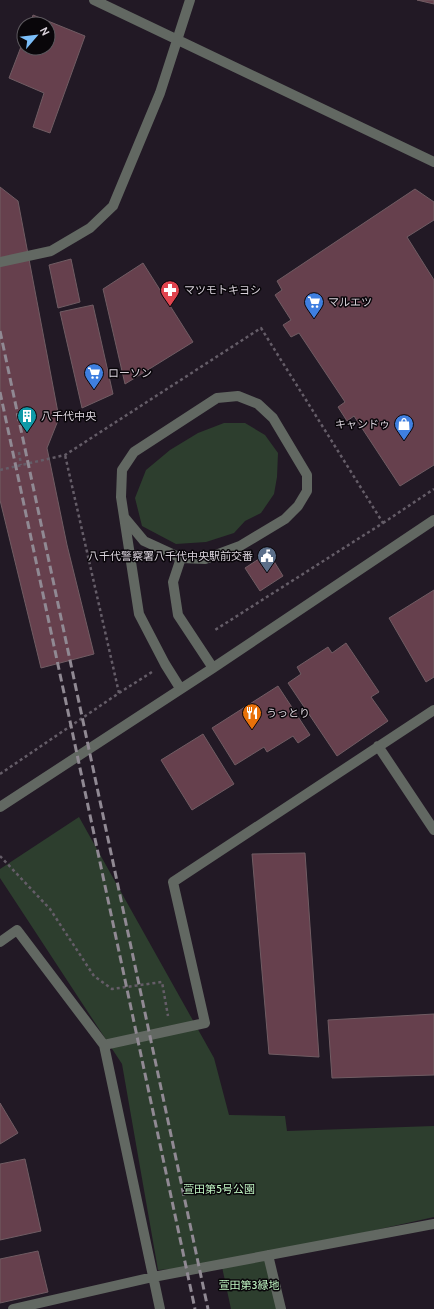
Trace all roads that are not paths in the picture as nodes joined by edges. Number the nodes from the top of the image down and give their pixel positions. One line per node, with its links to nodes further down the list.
1 (94, 0): 3 (street)
2 (190, 0): 3 (street)
3 (177, 38): 4 (street); 5 (street)
4 (434, 162)
5 (0, 262)
6 (123, 516): 8 (street); 8 (street); 10 (street)
7 (434, 520): 9 (street)
8 (181, 558): 9 (street)
9 (213, 668): 10 (street)
10 (180, 688): 13 (street)
11 (434, 710): 12 (street)
12 (378, 746): 14 (street); 16 (street)
13 (0, 807)
14 (434, 830)
15 (0, 942): 16 (street)
16 (104, 1044): 19 (street)
17 (434, 1224): 18 (street)
18 (268, 1255): 19 (street); 22 (street)
19 (153, 1277): 20 (street); 21 (street)
20 (13, 1309)
21 (160, 1309)
22 (281, 1309)

